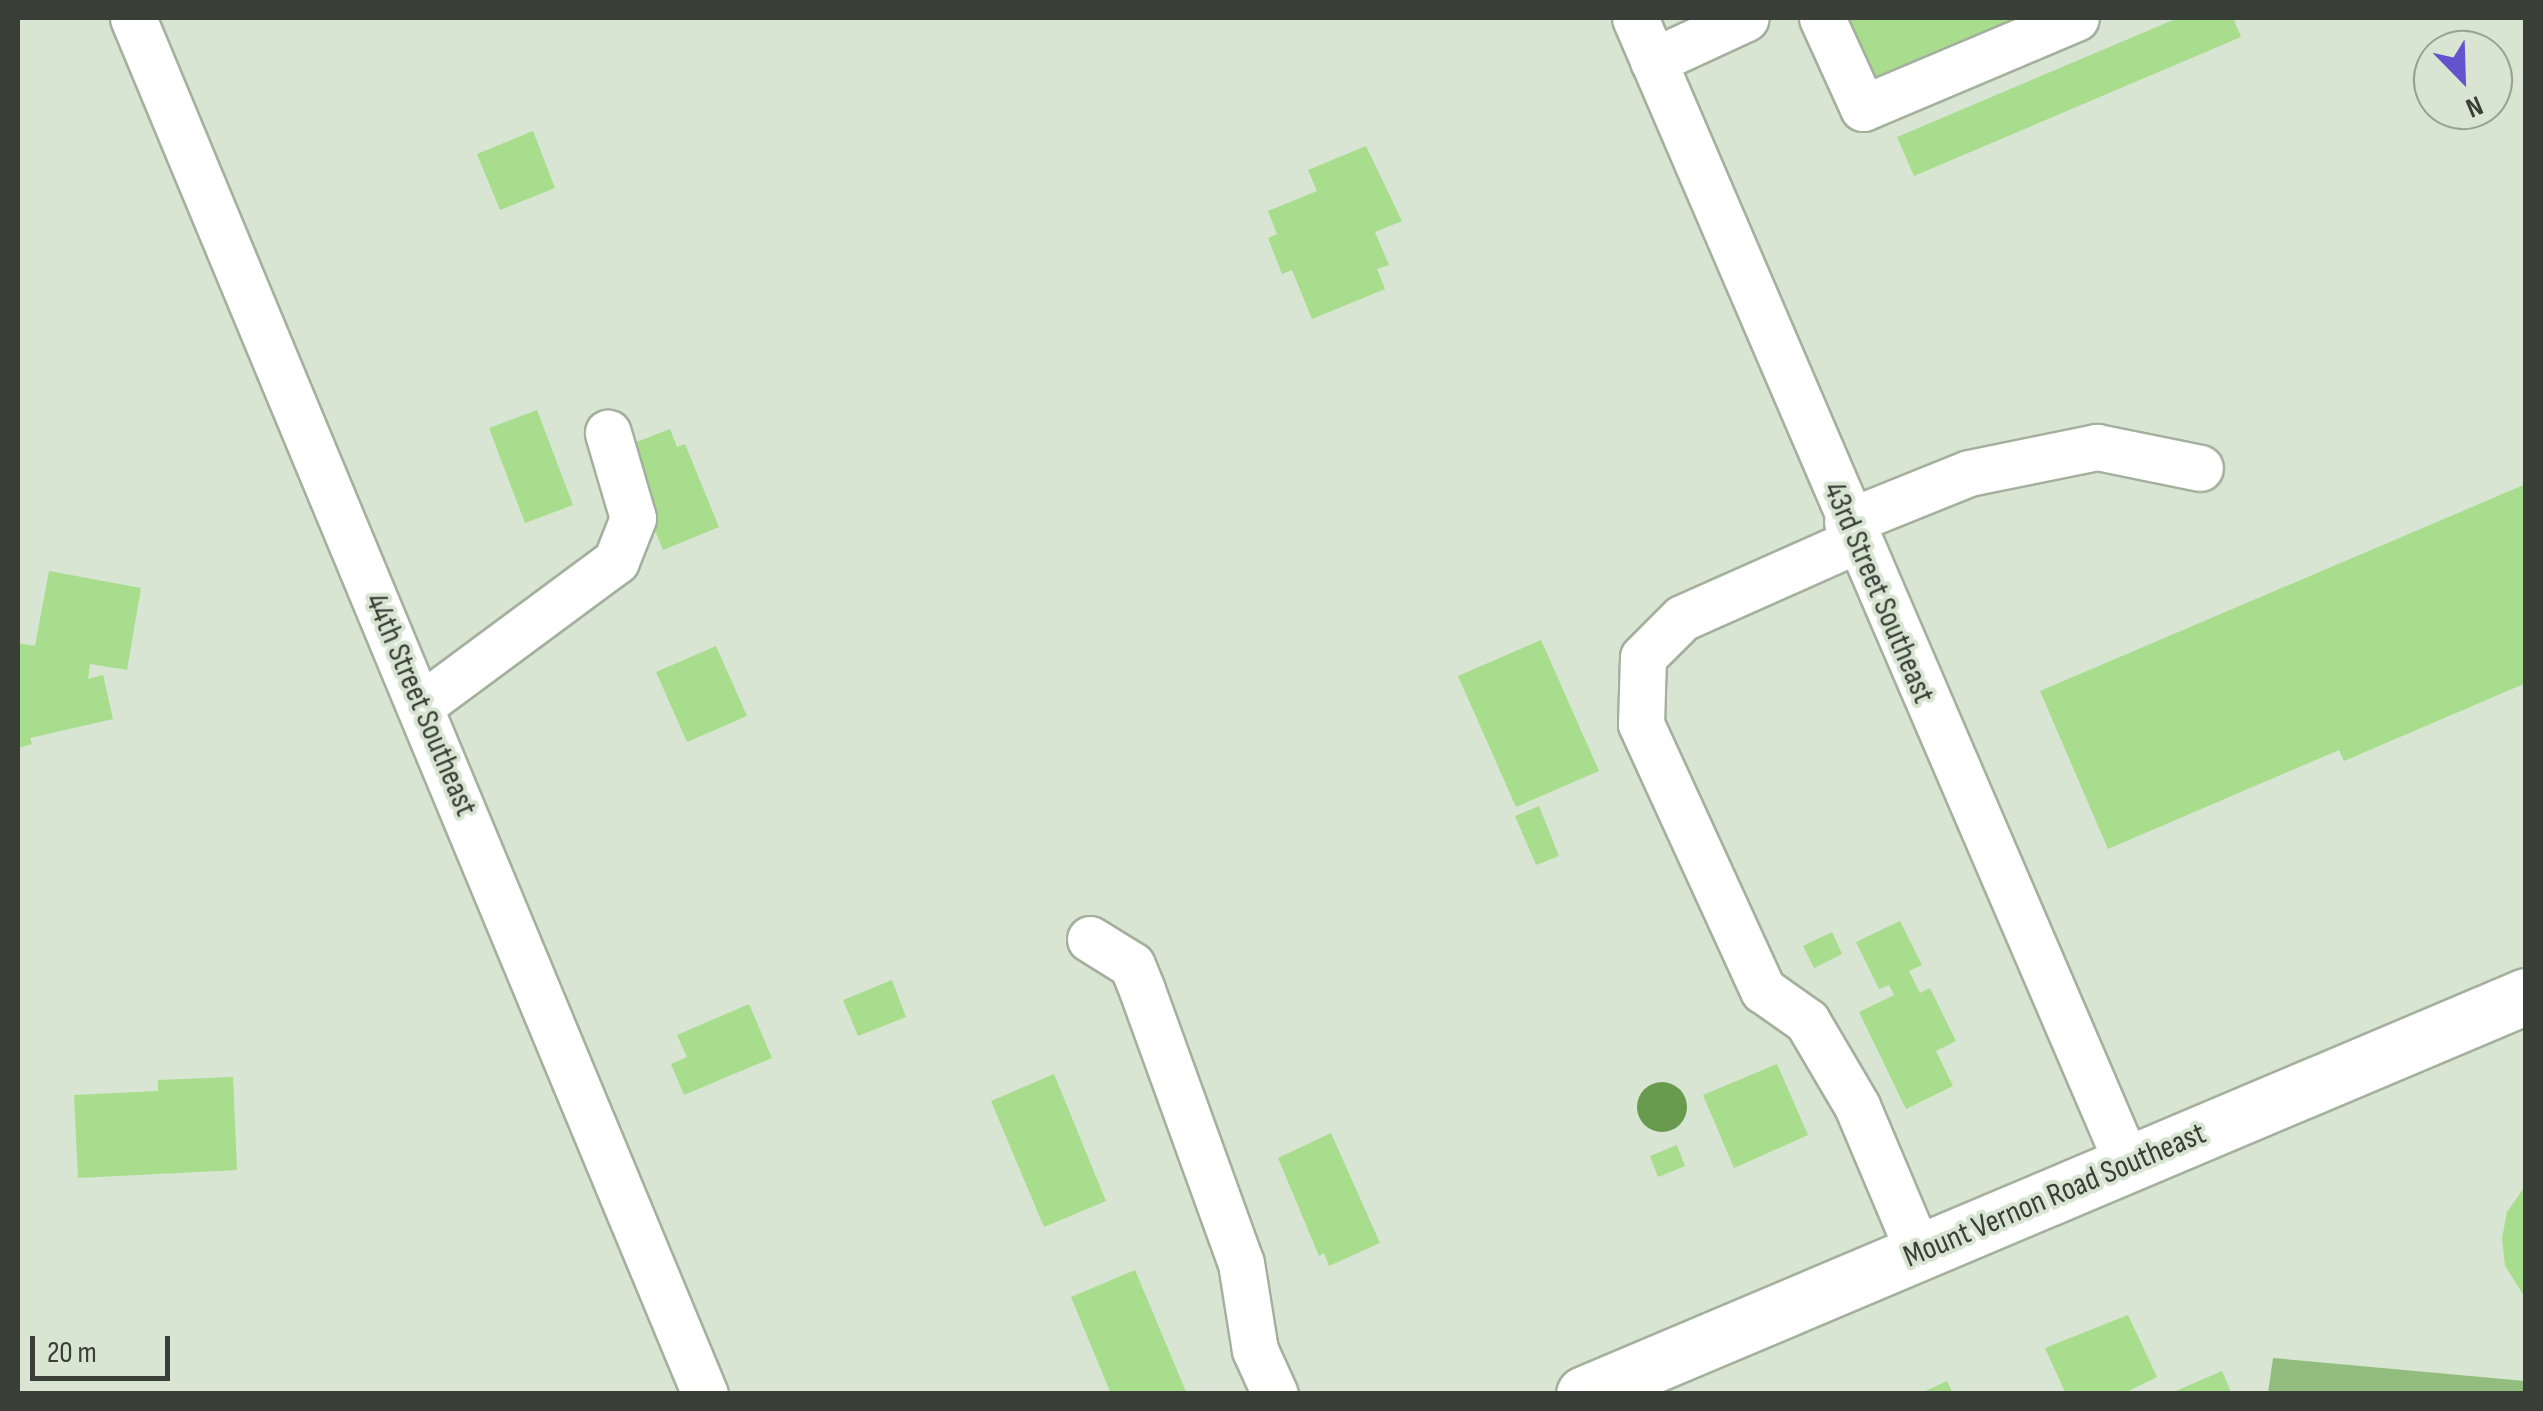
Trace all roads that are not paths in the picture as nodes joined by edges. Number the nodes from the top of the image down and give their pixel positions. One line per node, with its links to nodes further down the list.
1 (133, 18): 10 (street, 44th Street Southeast)
2 (1635, 18): 6 (street, 43rd Street Southeast)
3 (1746, 18): 6 (street)
4 (1822, 18): 5 (street)
5 (2076, 18)
6 (1653, 61): 9 (street, 43rd Street Southeast)
7 (608, 432): 10 (street)
8 (2200, 468): 9 (street)
9 (1851, 531): 13 (street, 43rd Street Southeast); 14 (street)
10 (420, 706): 15 (street, 44th Street Southeast)
11 (1090, 939): 16 (street)
12 (2526, 996): 13 (main road, Mount Vernon Road Southeast)
13 (2128, 1165): 14 (main road, Mount Vernon Road Southeast)
14 (1919, 1253): 17 (main road, Mount Vernon Road Southeast)
15 (705, 1394)
16 (1274, 1394)
17 (1584, 1394)

